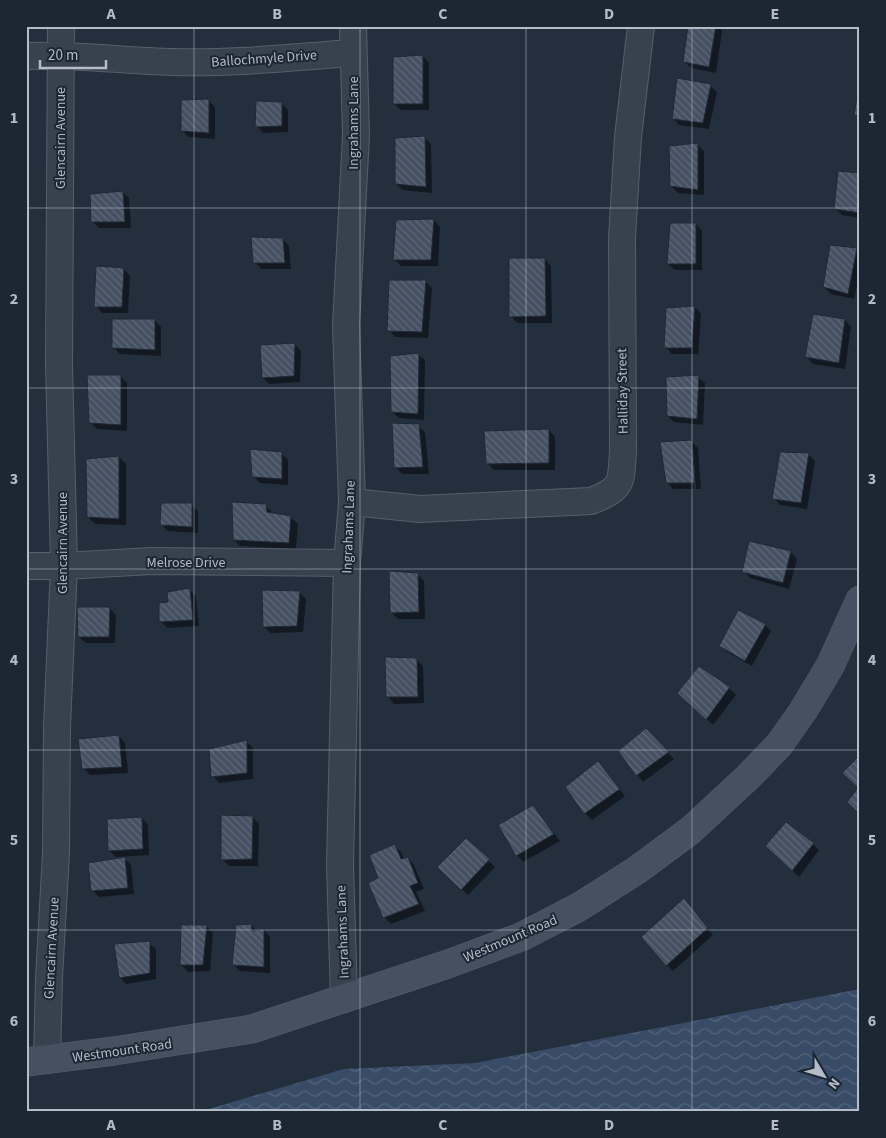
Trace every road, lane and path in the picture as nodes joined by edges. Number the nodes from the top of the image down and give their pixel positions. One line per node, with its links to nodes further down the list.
1 (61, 26): 5 (street, Glencairn Avenue)
2 (353, 26): 4 (street, Ingrahams Lane)
3 (641, 26): 7 (street, Halliday Street)
4 (353, 53): 5 (street, Ballochmyle Drive); 7 (street, Ingrahams Lane)
5 (60, 55): 6 (street, Ballochmyle Drive); 10 (street, Glencairn Avenue)
6 (26, 56)
7 (352, 502): 8 (street, Ingrahams Lane)
8 (347, 564): 10 (street, Melrose Drive); 12 (street, Ingrahams Lane)
9 (26, 566): 10 (street, Melrose Drive)
10 (64, 566): 13 (street, Glencairn Avenue)
11 (860, 600): 12 (main road, Westmount Road)
12 (344, 999): 13 (main road, Westmount Road)
13 (37, 1061)

